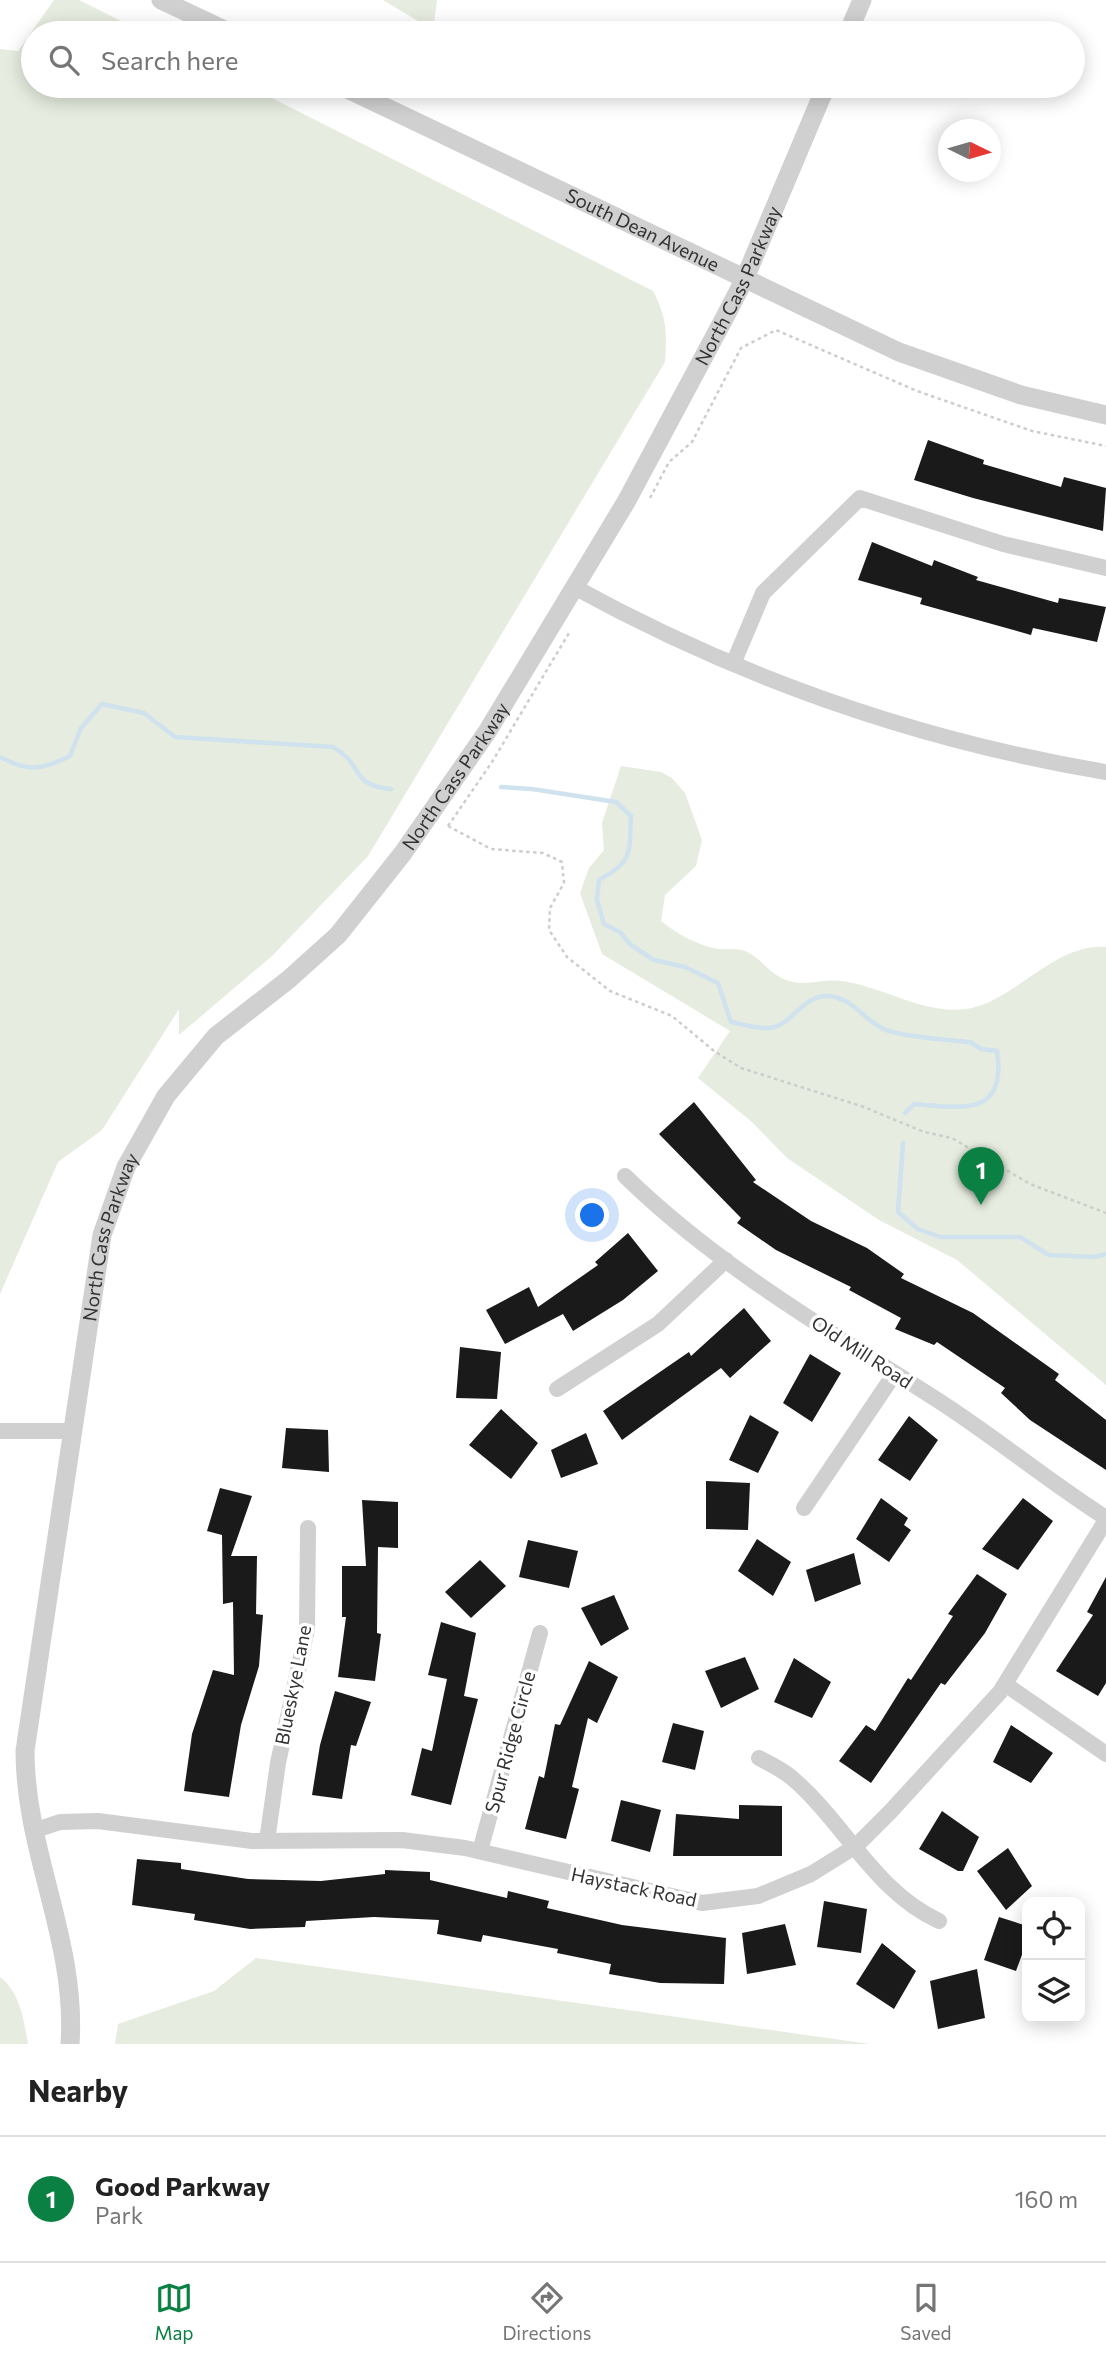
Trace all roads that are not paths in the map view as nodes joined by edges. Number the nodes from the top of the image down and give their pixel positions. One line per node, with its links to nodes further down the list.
1 (161, 0): 3 (street)
2 (862, 0): 4 (street)
3 (206, 21)
4 (853, 21)
5 (366, 98): 7 (street, South Dean Avenue)
6 (821, 98): 7 (street, North Cass Parkway)
7 (745, 278): 8 (street, South Dean Avenue); 10 (street, North Cass Parkway)
8 (1106, 415)
9 (1106, 568): 11 (street)
10 (574, 587): 11 (street); 18 (street, North Cass Parkway)
11 (733, 664): 12 (street)
12 (1106, 772)
13 (625, 1176): 14 (street, Old Mill Road)
14 (726, 1260): 15 (street, Old Mill Road); 16 (street)
15 (895, 1373): 19 (street); 20 (street, Old Mill Road)
16 (557, 1388)
17 (0, 1431): 18 (street)
18 (71, 1431): 26 (street, North Cass Parkway)
19 (804, 1508)
20 (1106, 1519): 23 (street, Haystack Road)
21 (308, 1528): 27 (street, Blueskye Lane)
22 (540, 1633): 29 (street, Spur Ridge Circle)
23 (1005, 1684): 24 (street); 28 (street, Haystack Road)
24 (1106, 1754)
25 (759, 1758): 28 (street)
26 (33, 1831): 27 (street, Haystack Road); 31 (street, North Cass Parkway)
27 (267, 1841): 29 (street, Haystack Road)
28 (856, 1846): 29 (street, Haystack Road); 30 (street)
29 (480, 1851)
30 (939, 1921)
31 (70, 2044)

